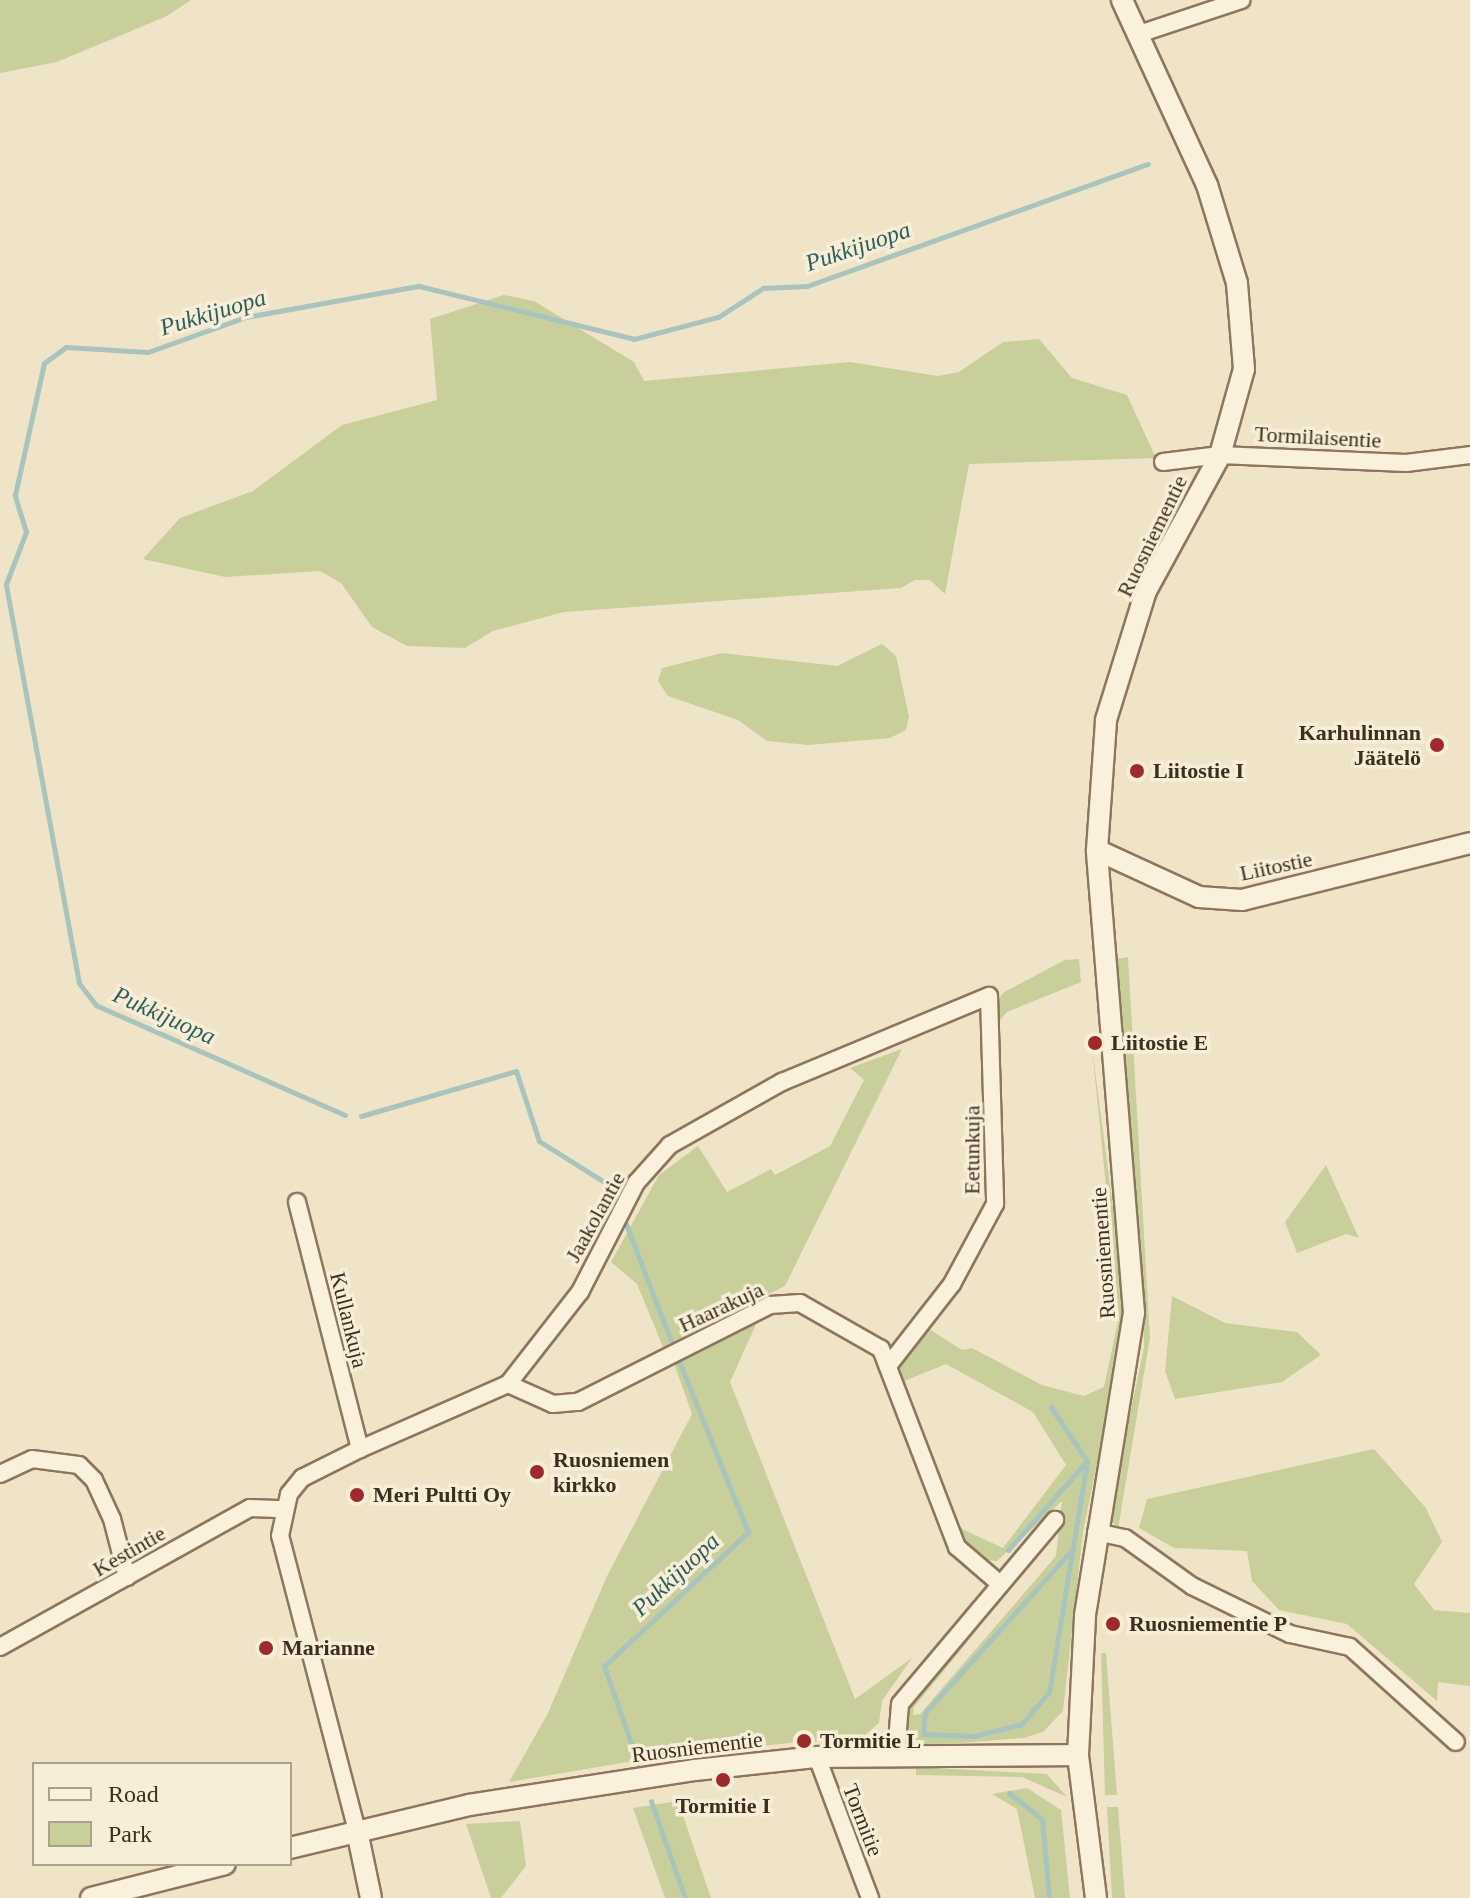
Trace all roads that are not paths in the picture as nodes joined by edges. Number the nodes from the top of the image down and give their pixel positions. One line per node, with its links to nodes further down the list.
1 (1122, 0): 3 (street, Ruosniementie)
2 (1241, 0): 3 (street)
3 (1139, 34): 4 (street, Ruosniementie)
4 (1220, 455): 5 (street, Tormilaisentie); 6 (street, Tormilaisentie); 8 (street, Ruosniementie)
5 (1470, 455)
6 (1163, 462)
7 (1470, 843): 8 (street, Liitostie)
8 (1097, 850): 17 (street, Ruosniementie)
9 (989, 996): 11 (street, Eetunkuja); 12 (street, Jaakolantie)
10 (297, 1202): 13 (street, Kullankuja)
11 (888, 1366): 12 (street, Haarakuja); 19 (street, Haarakuja)
12 (508, 1384): 13 (street, Jaakolantie)
13 (360, 1449): 15 (street, Jaakolantie)
14 (0, 1474): 18 (street)
15 (284, 1509): 18 (street, Kestintie); 25 (street)
16 (1055, 1520): 19 (street)
17 (1096, 1532): 21 (street); 23 (street, Ruosniementie)
18 (127, 1577): 20 (street, Kestintie)
19 (1000, 1584): 22 (street)
20 (0, 1647)
21 (1456, 1742)
22 (896, 1755): 23 (street, Ruosniementie); 24 (street, Ruosniementie)
23 (1078, 1755): 31 (street)
24 (817, 1757): 25 (street, Ruosniementie); 30 (street, Tormitie)
25 (357, 1831): 26 (street, Ruosniementie); 29 (street)
26 (292, 1847)
27 (217, 1866): 28 (street)
28 (91, 1898)
29 (371, 1898)
30 (870, 1898)
31 (1096, 1898)

